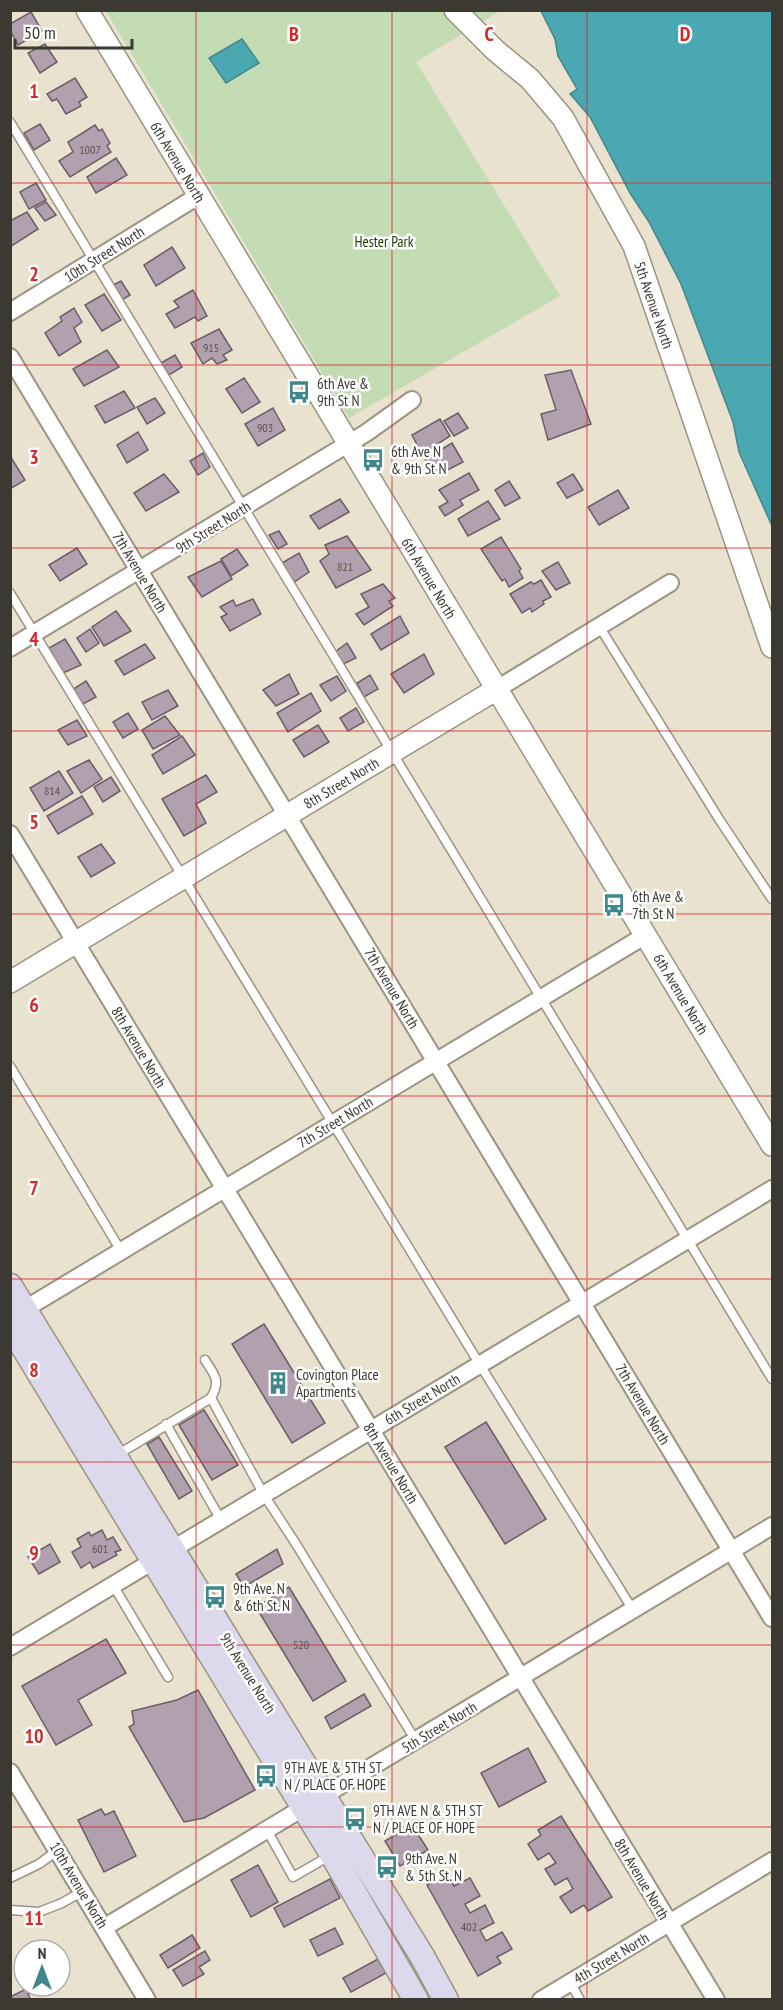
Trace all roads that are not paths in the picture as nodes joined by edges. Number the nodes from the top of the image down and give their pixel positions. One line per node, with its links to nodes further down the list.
1 (87, 10): 4 (street, 6th Avenue North)
2 (455, 10): 16 (street, 5th Avenue North)
3 (10, 122): 5 (lane)
4 (198, 196): 5 (street, 10th Street North); 9 (street, 6th Avenue North)
5 (94, 260): 6 (street, 10th Street North); 10 (lane)
6 (10, 312)
7 (10, 357): 11 (street, 7th Avenue North)
8 (412, 400): 9 (street, 9th Street North)
9 (348, 444): 10 (street, 9th Street North); 18 (street, 6th Avenue North)
10 (244, 507): 11 (street, 9th Street North); 19 (lane)
11 (140, 571): 15 (street, 9th Street North); 20 (street, 7th Avenue North)
12 (670, 583): 14 (street, 8th Street North)
13 (10, 593): 15 (lane)
14 (599, 626): 18 (street, 8th Street North); 23 (lane)
15 (36, 633): 17 (street, 9th Street North); 22 (lane)
16 (772, 646)
17 (10, 648)
18 (497, 689): 19 (street, 8th Street North); 24 (street, 6th Avenue North)
19 (393, 752): 20 (street, 8th Street North); 27 (lane)
20 (287, 815): 22 (street, 8th Street North); 28 (street, 7th Avenue North)
21 (10, 834): 25 (street, 8th Avenue North)
22 (183, 878): 25 (street, 8th Street North); 30 (lane)
23 (772, 899)
24 (646, 935): 27 (street, 7th Street North); 31 (street, 6th Avenue North)
25 (76, 942): 26 (street, 8th Street North); 32 (street, 8th Avenue North)
26 (10, 982)
27 (543, 997): 28 (street, 7th Street North); 34 (lane)
28 (436, 1061): 30 (street, 7th Street North); 37 (street, 7th Avenue North)
29 (10, 1066): 35 (lane)
30 (334, 1123): 32 (street, 7th Street North); 40 (lane)
31 (772, 1145)
32 (225, 1188): 35 (street, 7th Street North); 44 (street, 8th Avenue North)
33 (772, 1189): 34 (street, 6th Street North)
34 (688, 1240): 37 (street, 6th Street North); 41 (lane)
35 (121, 1251): 38 (street, 7th Street North)
36 (10, 1286): 38 (main road, 9th Avenue North)
37 (582, 1303): 40 (street, 6th Street North); 49 (street, 7th Avenue North)
38 (18, 1317): 45 (main road, 9th Avenue North); 50 (main road, 9th Avenue North)
39 (205, 1360): 42 (lane)
40 (480, 1365): 44 (street, 6th Street North); 52 (lane)
41 (772, 1379)
42 (211, 1398): 43 (lane); 46 (lane)
43 (166, 1424): 45 (lane); 47 (lane)
44 (371, 1430): 46 (street, 6th Street North); 56 (street, 8th Avenue North)
45 (115, 1456): 50 (main road, 9th Avenue North)
46 (264, 1495): 47 (street, 6th Street North); 57 (lane)
47 (220, 1520): 50 (street, 6th Street North)
48 (772, 1526): 49 (street, 5th Street North)
49 (732, 1551): 52 (street, 5th Street North); 53 (street, 7th Avenue North)
50 (162, 1555): 51 (street, 6th Street North); 59 (main road, 9th Avenue North)
51 (113, 1585): 54 (street, 6th Street North); 55 (lane)
52 (633, 1610): 56 (street, 5th Street North)
53 (772, 1618)
54 (10, 1647)
55 (168, 1677)
56 (520, 1677): 57 (street, 5th Street North); 67 (street, 8th Avenue North)
57 (416, 1741): 59 (street, 5th Street North)
58 (10, 1772): 61 (street, 10th Avenue North)
59 (314, 1801): 60 (street, 5th Street North); 62 (main road, 9th Avenue North); 72 (main road, 9th Avenue North)
60 (267, 1830): 62 (lane); 68 (street, 5th Street North)
61 (58, 1850): 64 (lane); 65 (street, 10th Avenue North)
62 (332, 1854): 71 (main road, 9th Avenue North)
63 (772, 1861): 67 (street, 4th Street North)
64 (10, 1878)
65 (83, 1892): 66 (lane); 68 (street, 10th Avenue North)
66 (10, 1910)
67 (669, 1923): 69 (street, 4th Street North); 75 (street, 8th Avenue North)
68 (105, 1927): 70 (street, 10th Avenue North)
69 (570, 1982): 73 (street, 4th Street North); 74 (lane)
70 (147, 2000)
71 (416, 2000)
72 (446, 2000)
73 (541, 2000)
74 (580, 2000)
75 (716, 2000)

